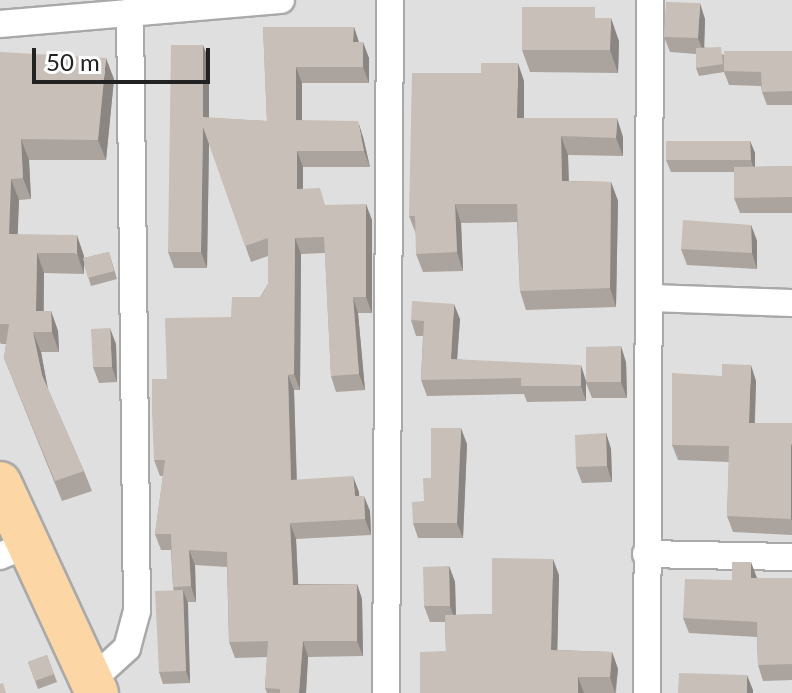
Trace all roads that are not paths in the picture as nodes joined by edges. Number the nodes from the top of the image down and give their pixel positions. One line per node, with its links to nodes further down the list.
1 (281, 0): 5 (street)
2 (390, 0): 14 (street)
3 (650, 0): 7 (street)
4 (28, 10): 5 (street); 6 (street)
5 (130, 12): 13 (street)
6 (0, 24)
7 (650, 298): 8 (street); 11 (street)
8 (792, 303)
9 (0, 483): 10 (main road)
10 (14, 550): 13 (main road)
11 (646, 554): 12 (street); 15 (street)
12 (792, 557)
13 (94, 687)
14 (386, 693)
15 (647, 693)

